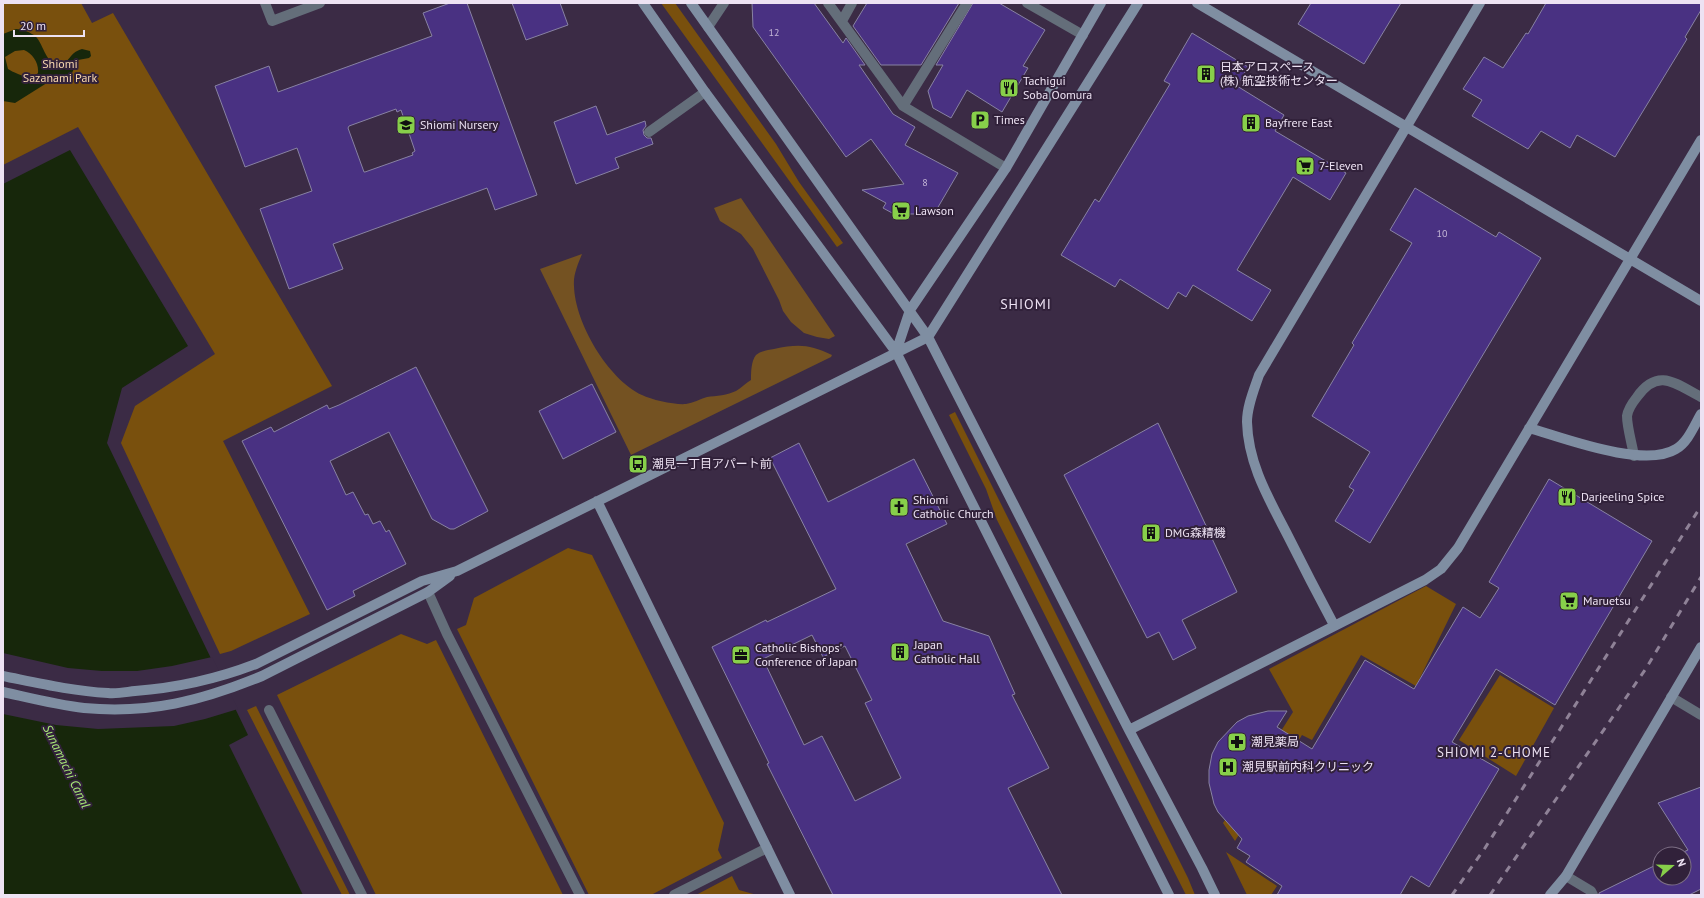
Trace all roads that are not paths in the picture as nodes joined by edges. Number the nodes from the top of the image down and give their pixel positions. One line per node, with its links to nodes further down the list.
1 (265, 3): 2 (street)
2 (320, 3)
3 (643, 3): 17 (street)
4 (691, 3): 15 (street)
5 (724, 3): 15 (street)
6 (828, 3): 14 (street)
7 (852, 3): 14 (street)
8 (967, 3): 18 (street)
9 (1027, 3): 16 (street)
10 (1101, 3): 16 (street)
11 (1138, 3): 26 (street)
12 (1197, 3): 19 (street)
13 (1480, 3): 19 (street)
14 (842, 21): 18 (street)
15 (708, 27): 25 (street)
16 (1082, 35): 22 (street)
17 (705, 92): 20 (street); 27 (street)
18 (903, 106): 22 (street)
19 (1407, 126): 23 (street); 35 (street)
20 (649, 132)
21 (1701, 140): 23 (street)
22 (1006, 168): 25 (street)
23 (1630, 259): 24 (street); 30 (street)
24 (1701, 301)
25 (910, 310): 26 (street); 27 (street)
26 (928, 337): 27 (street); 42 (street)
27 (896, 352): 32 (street); 49 (street)
28 (1701, 397): 31 (street)
29 (1701, 414): 31 (street)
30 (1529, 428): 31 (street); 35 (street)
31 (1634, 456)
32 (597, 501): 33 (street); 43 (street)
33 (457, 571): 34 (street); 37 (street)
34 (428, 592): 38 (street); 46 (street)
35 (1334, 625): 42 (street)
36 (1701, 647): 39 (street)
37 (3, 676)
38 (3, 692)
39 (1672, 697): 41 (street); 44 (street)
40 (269, 710): 45 (street)
41 (1701, 716)
42 (1129, 730): 50 (street)
43 (767, 848): 47 (street); 48 (street)
44 (1566, 876): 51 (street); 52 (street)
45 (362, 895)
46 (580, 895)
47 (674, 895)
48 (790, 895)
49 (1169, 895)
50 (1214, 895)
51 (1550, 895)
52 (1593, 895)

